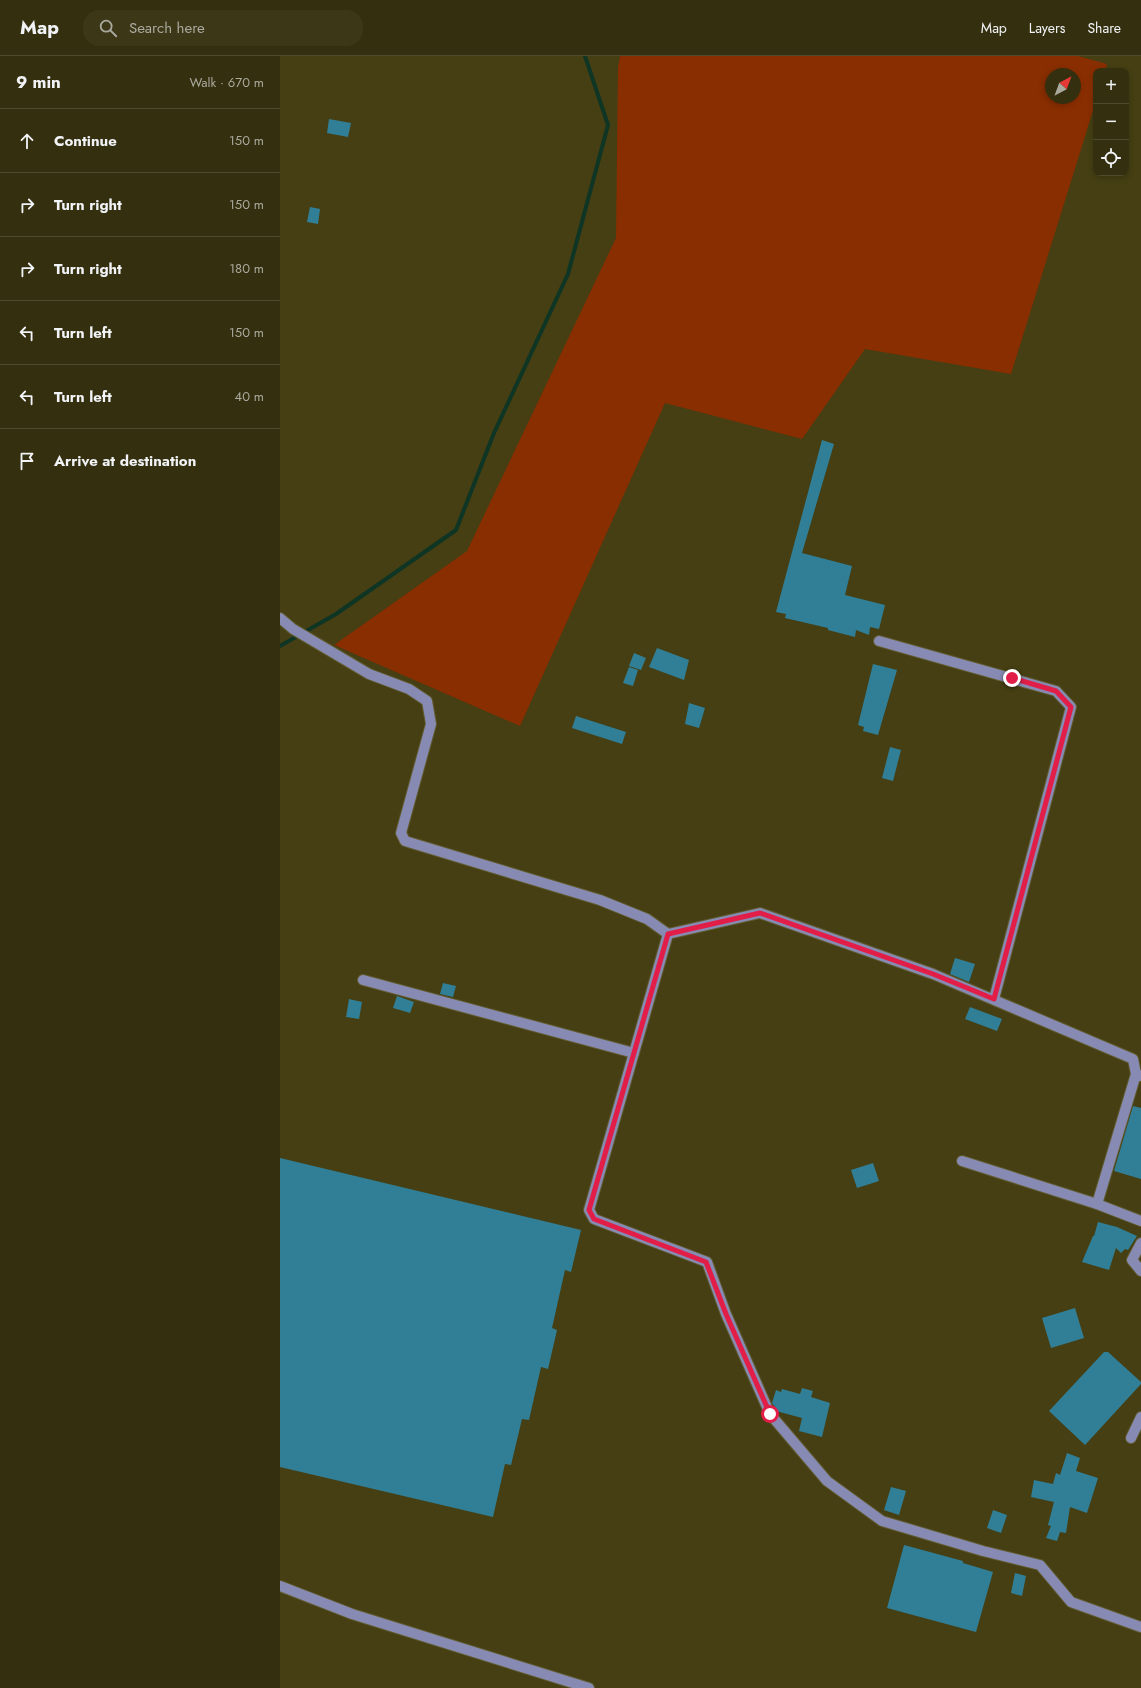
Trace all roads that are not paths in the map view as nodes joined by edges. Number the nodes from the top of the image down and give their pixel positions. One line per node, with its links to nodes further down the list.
1 (280, 618): 3 (street)
2 (879, 641): 5 (street)
3 (668, 934): 5 (street); 6 (street)
4 (363, 980): 6 (street)
5 (994, 999): 7 (street)
6 (634, 1053): 16 (street)
7 (1138, 1075): 9 (street)
8 (962, 1161): 9 (street)
9 (1097, 1204): 10 (street)
10 (1141, 1221)
11 (1141, 1243): 12 (street)
12 (1141, 1271)
13 (1141, 1417): 14 (street)
14 (1130, 1438)
15 (280, 1586): 17 (street)
16 (1141, 1627)
17 (589, 1688)

